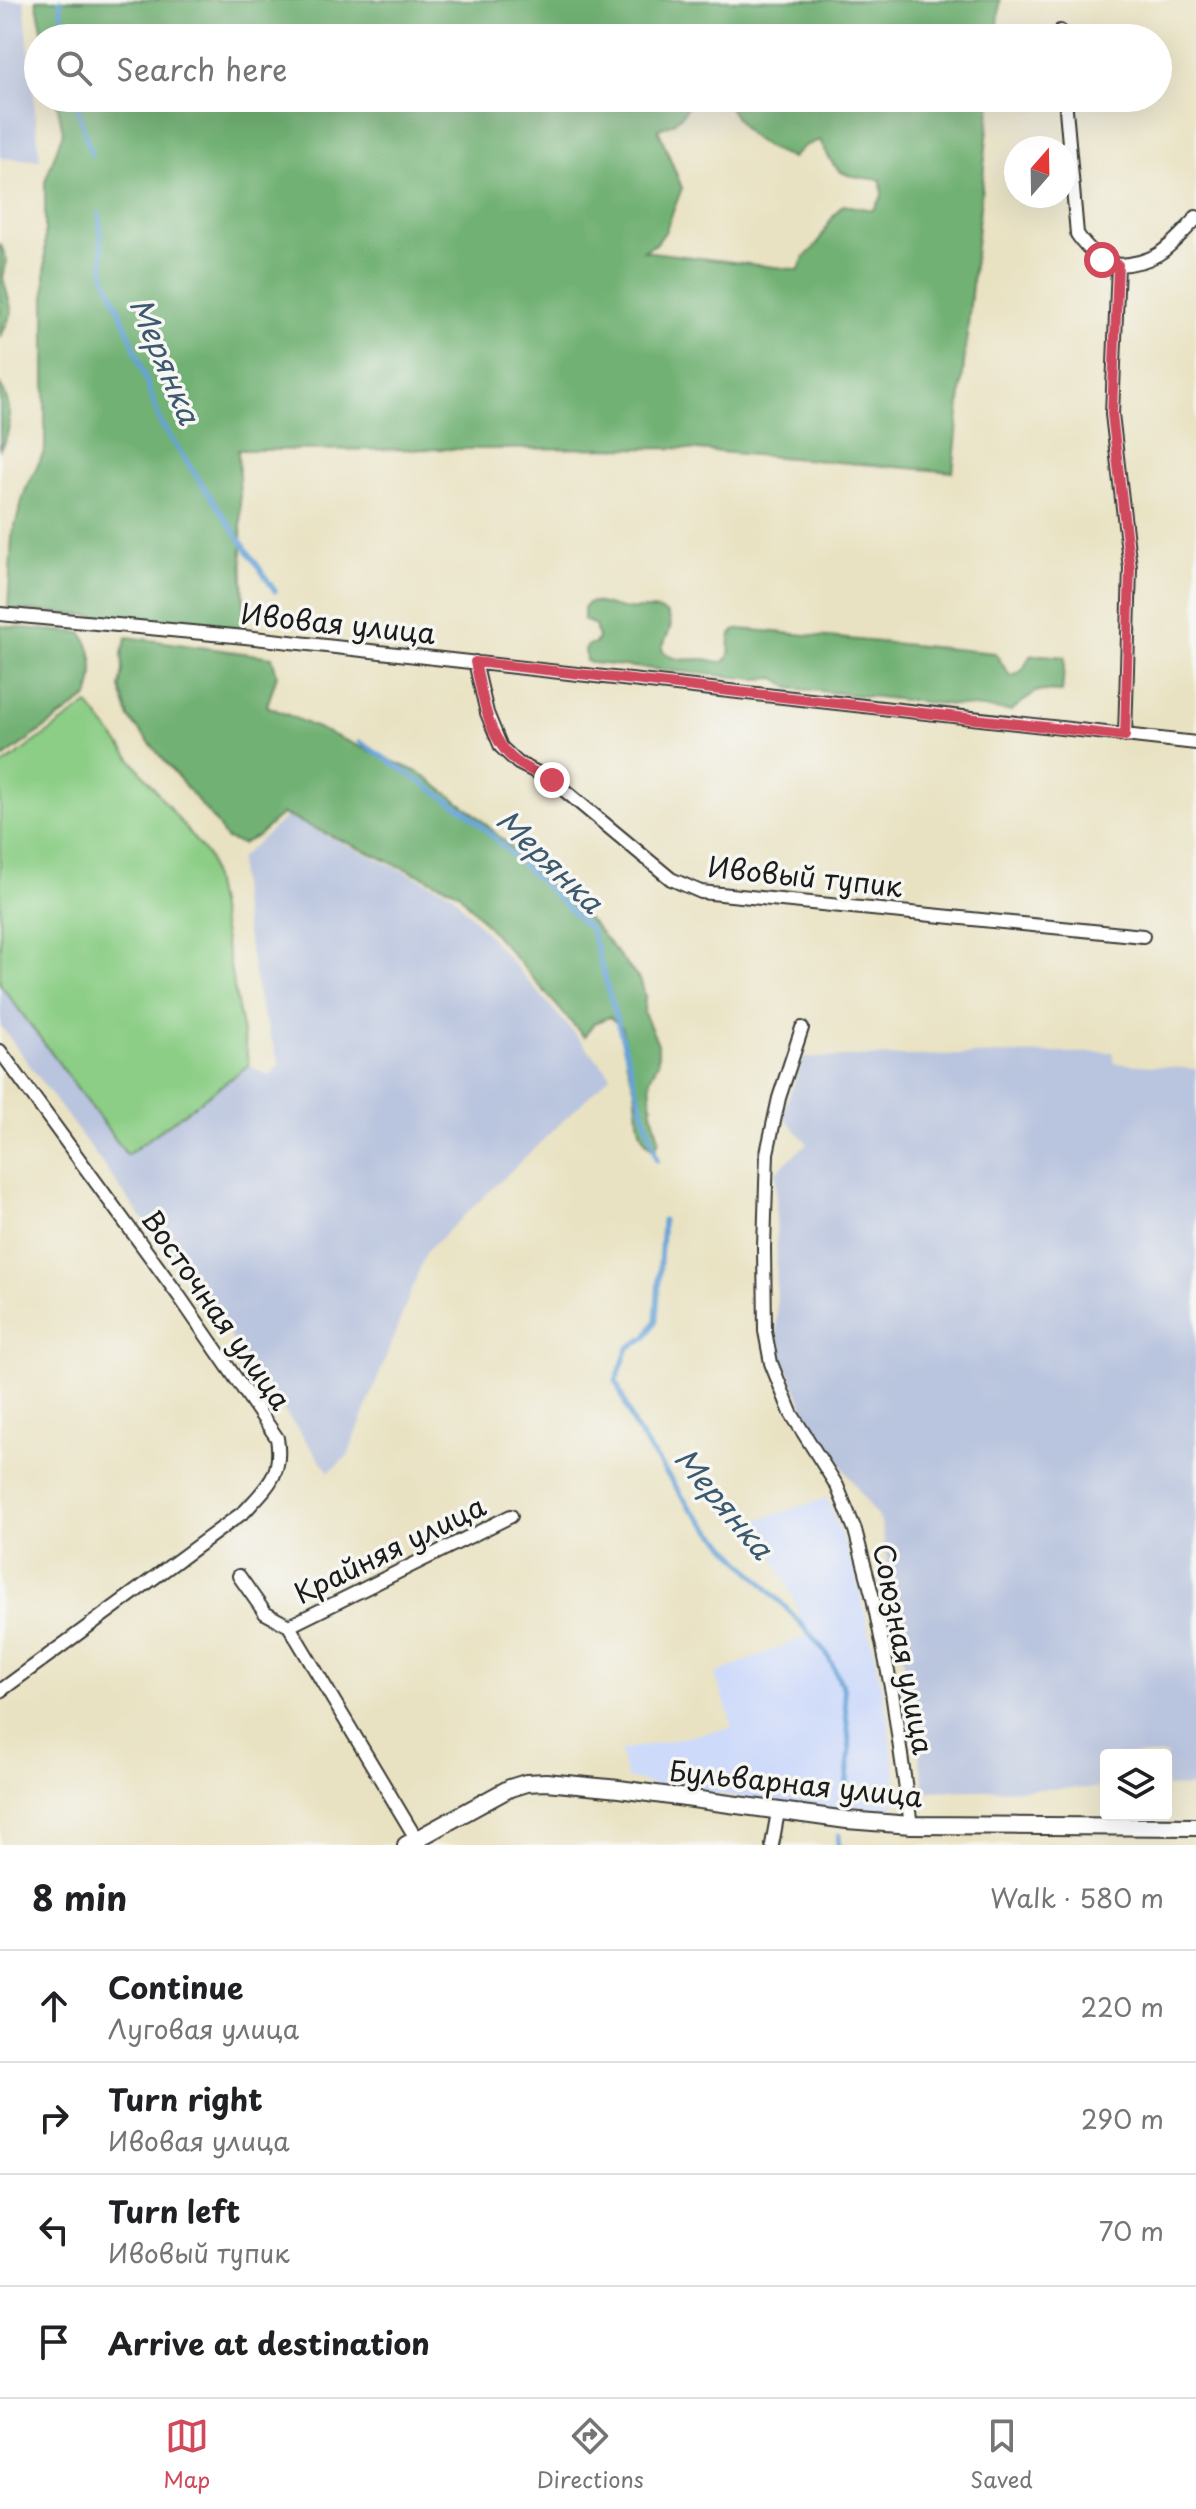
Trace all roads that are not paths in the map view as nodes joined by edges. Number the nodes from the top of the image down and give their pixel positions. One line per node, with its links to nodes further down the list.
1 (1066, 112): 3 (street)
2 (1196, 217): 3 (street)
3 (1118, 265): 6 (street)
4 (0, 614): 5 (street, Ивовая улица)
5 (475, 662): 6 (street, Ивовая улица); 8 (street, Ивовый тупик)
6 (1125, 736): 7 (street, Ивовая улица)
7 (1196, 743)
8 (1143, 936)
9 (802, 1028): 16 (street, Союзная улица)
10 (0, 1051): 14 (street, Восточная улица)
11 (511, 1516): 13 (street, Крайняя улица)
12 (239, 1576): 13 (street)
13 (289, 1626): 18 (street)
14 (0, 1691)
15 (778, 1812): 16 (street, Бульварная улица); 18 (street, Бульварная улица); 19 (street)
16 (911, 1825): 17 (street, Бульварная улица)
17 (1196, 1827)
18 (414, 1843)
19 (772, 1845)

